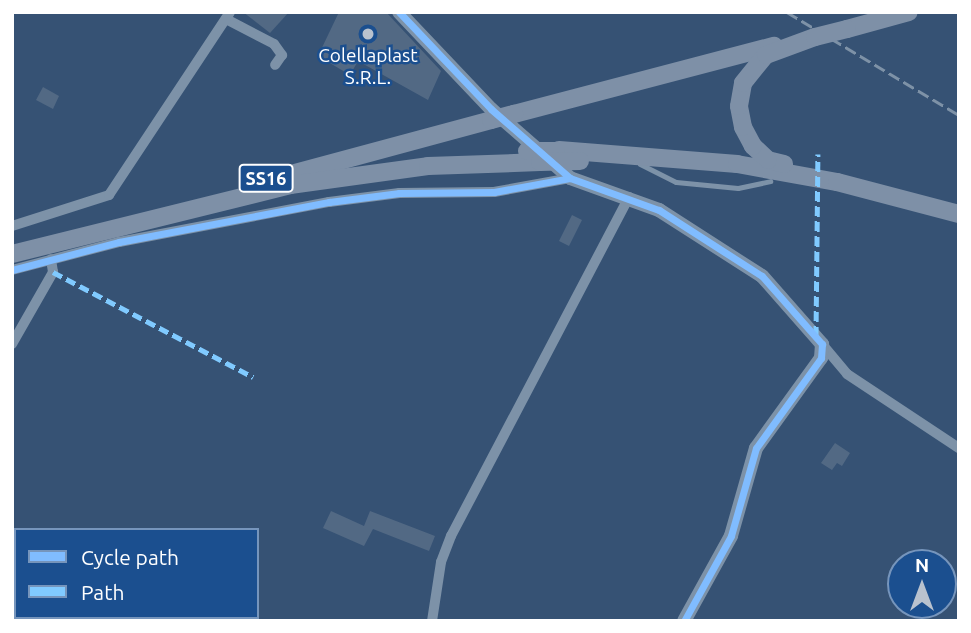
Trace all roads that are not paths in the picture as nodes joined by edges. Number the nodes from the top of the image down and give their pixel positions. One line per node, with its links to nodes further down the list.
1 (399, 12): 6 (street)
2 (909, 12): 4 (highway, bridge)
3 (228, 15): 5 (street); 13 (street)
4 (815, 37): 6 (highway, bridge); 11 (highway)
5 (275, 65)
6 (491, 114): 8 (highway); 9 (street)
7 (533, 156): 8 (highway, SS16); 11 (highway, SS16, bridge); 14 (highway, SS16, bridge); 16 (highway, SS16)
8 (295, 173): 15 (highway, SS16)
9 (570, 178): 10 (street); 17 (street)
10 (629, 197): 20 (street); 22 (street)
11 (940, 208): 12 (highway, SS16)
12 (959, 214)
13 (12, 226)
14 (959, 226)
15 (12, 242)
16 (12, 254)
17 (51, 259): 18 (street); 19 (street)
18 (12, 270)
19 (12, 344)
20 (822, 344): 21 (street); 23 (street)
21 (959, 448)
22 (432, 621)
23 (684, 621)

